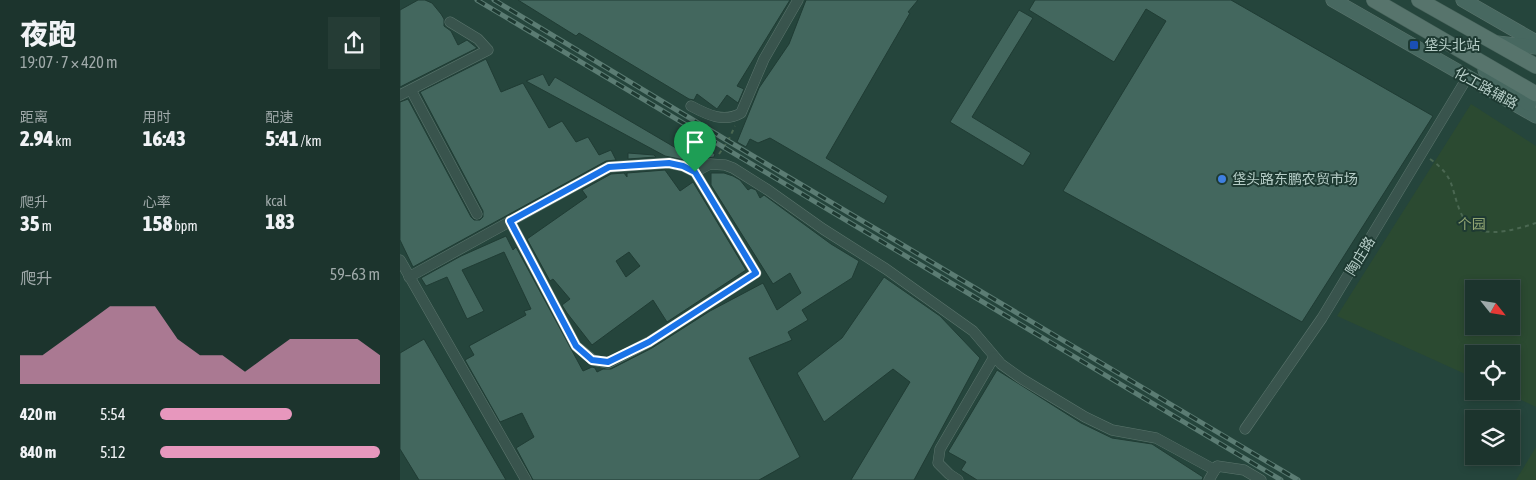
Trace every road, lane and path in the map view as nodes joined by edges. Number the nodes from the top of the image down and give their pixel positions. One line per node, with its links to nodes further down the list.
1 (798, 0): 18 (street)
2 (1333, 0): 12 (street, 化工路辅路)
3 (1374, 0): 10 (main road)
4 (1420, 0): 8 (main road)
5 (1464, 0): 7 (street)
6 (450, 22): 13 (street)
7 (1536, 42)
8 (1497, 43): 9 (street); 11 (main road)
9 (1536, 47)
10 (1460, 52): 14 (main road); 17 (street, 化工路辅路)
11 (1536, 66)
12 (1467, 78): 19 (street, 化工路辅路); 20 (street, 陶庄路)
13 (411, 90): 15 (street); 23 (street)
14 (1536, 94)
15 (400, 95)
16 (692, 106): 18 (street)
17 (1536, 110)
18 (741, 112): 21 (path)
19 (1536, 116)
20 (1422, 153): 25 (path); 29 (street, 陶庄路)
21 (710, 164): 22 (street); 28 (street)
22 (695, 172): 24 (street); 24 (street)
23 (476, 214)
24 (510, 221): 27 (street)
25 (1536, 223)
26 (400, 260): 27 (street)
27 (408, 277): 31 (street)
28 (994, 356): 30 (street); 32 (street)
29 (1244, 429)
30 (1216, 468): 33 (street); 34 (street)
31 (526, 480)
32 (958, 480)
33 (1209, 480)
34 (1261, 480)

